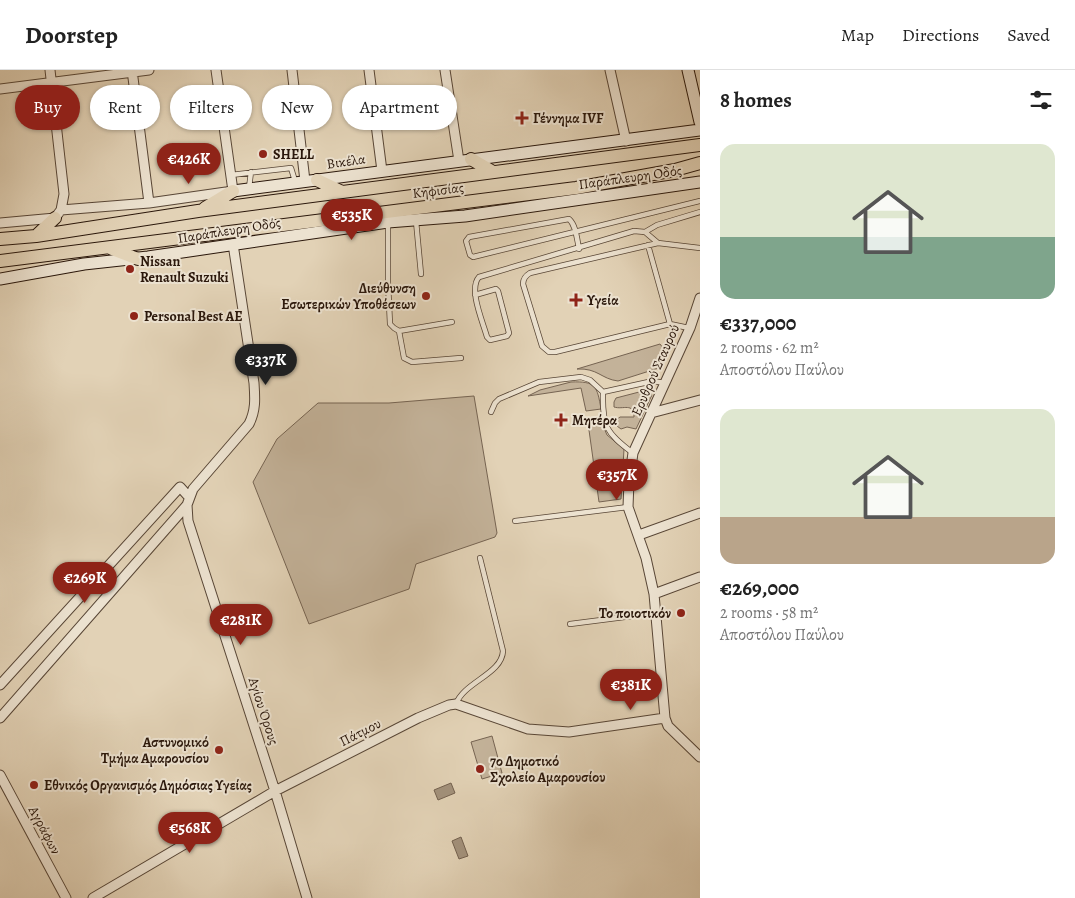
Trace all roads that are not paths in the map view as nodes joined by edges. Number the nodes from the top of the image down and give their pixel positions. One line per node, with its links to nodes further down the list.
1 (50, 70): 10 (street)
2 (149, 70): 9 (street)
3 (216, 70): 21 (street)
4 (292, 70): 22 (street)
5 (369, 70): 18 (street)
6 (445, 70): 16 (street)
7 (610, 70): 14 (street)
8 (688, 70): 12 (street)
9 (132, 71): 10 (street); 29 (street)
10 (52, 82): 11 (street); 32 (street)
11 (0, 89)
12 (700, 122)
13 (700, 130): 14 (street, Βικέλα)
14 (626, 141): 16 (street, Βικέλα)
15 (700, 145): 20 (main road, Κηφισίας)
16 (465, 160): 18 (street, Βικέλα); 20 (main road)
17 (700, 163): 28 (main road, Κηφισίας)
18 (382, 171): 22 (street, Βικέλα)
19 (252, 172): 21 (lane); 22 (lane); 24 (lane)
20 (493, 172): 26 (main road, Κηφισίας)
21 (229, 175): 25 (street)
22 (306, 181): 24 (street, Βικέλα); 26 (main road)
23 (700, 182): 33 (street, Παράπλευρη Οδός)
24 (249, 189): 25 (street, Βικέλα)
25 (233, 192): 29 (street, Βικέλα); 30 (main road)
26 (342, 192): 30 (main road, Κηφισίας)
27 (700, 201): 37 (lane)
28 (464, 202): 33 (main road); 44 (main road, Κηφισίας)
29 (149, 203): 32 (street, Βικέλα)
30 (198, 211): 39 (main road, Κηφισίας)
31 (700, 212): 38 (lane)
32 (58, 214): 36 (street, Βικέλα); 39 (main road)
33 (465, 216): 34 (street, Παράπλευρη Οδός)
34 (416, 220): 35 (street, Παράπλευρη Οδός); 49 (lane)
35 (388, 222): 42 (street, Παράπλευρη Οδός); 56 (lane)
36 (0, 224)
37 (575, 231): 37 (lane); 46 (lane)
38 (644, 232): 41 (lane); 46 (lane)
39 (36, 236): 40 (main road, Κηφισίας)
40 (0, 239)
41 (658, 243): 43 (lane); 45 (lane)
42 (233, 244): 47 (street, Παράπλευρη Οδός); 64 (street)
43 (648, 245): 54 (lane); 54 (lane)
44 (110, 248): 47 (main road); 48 (main road, Κηφισίας)
45 (700, 248)
46 (579, 249): 51 (lane)
47 (138, 258): 50 (street, Παράπλευρη Οδός)
48 (0, 261)
49 (421, 274)
50 (0, 279)
51 (475, 295): 51 (lane)
52 (700, 298): 55 (street, Ερυθρού Σταυρού)
53 (452, 322): 56 (lane)
54 (670, 324): 55 (lane)
55 (690, 328): 58 (street, Ερυθρού Σταυρού)
56 (399, 330): 57 (lane)
57 (461, 358)
58 (665, 383): 59 (lane); 62 (street, Ερυθρού Σταυρού)
59 (603, 392): 61 (lane); 63 (lane)
60 (700, 400): 62 (street)
61 (491, 412)
62 (651, 413): 63 (street, Ερυθρού Σταυρού)
63 (633, 453): 65 (street, Ερυθρού Σταυρού)
64 (188, 501): 74 (street); 76 (street); 80 (street, Αγίου Όρους)
65 (628, 507): 67 (lane); 68 (street, Ερυθρού Σταυρού)
66 (700, 513): 68 (street)
67 (515, 521)
68 (639, 535): 71 (street, Ερυθρού Σταυρού)
69 (480, 558): 75 (lane)
70 (700, 577): 71 (street)
71 (654, 594): 72 (street, Ερυθρού Σταυρού)
72 (656, 613): 73 (lane); 77 (street, Ερυθρού Σταυρού)
73 (570, 624)
74 (0, 685)
75 (456, 704): 77 (street); 80 (street, Πάτμου)
76 (0, 718)
77 (665, 718): 78 (street)
78 (700, 757)
79 (0, 775): 81 (street, Αγράφων)
80 (275, 791): 82 (street, Πάτμου); 83 (street, Αγίου Όρους)
81 (66, 898)
82 (93, 898)
83 (307, 898)

